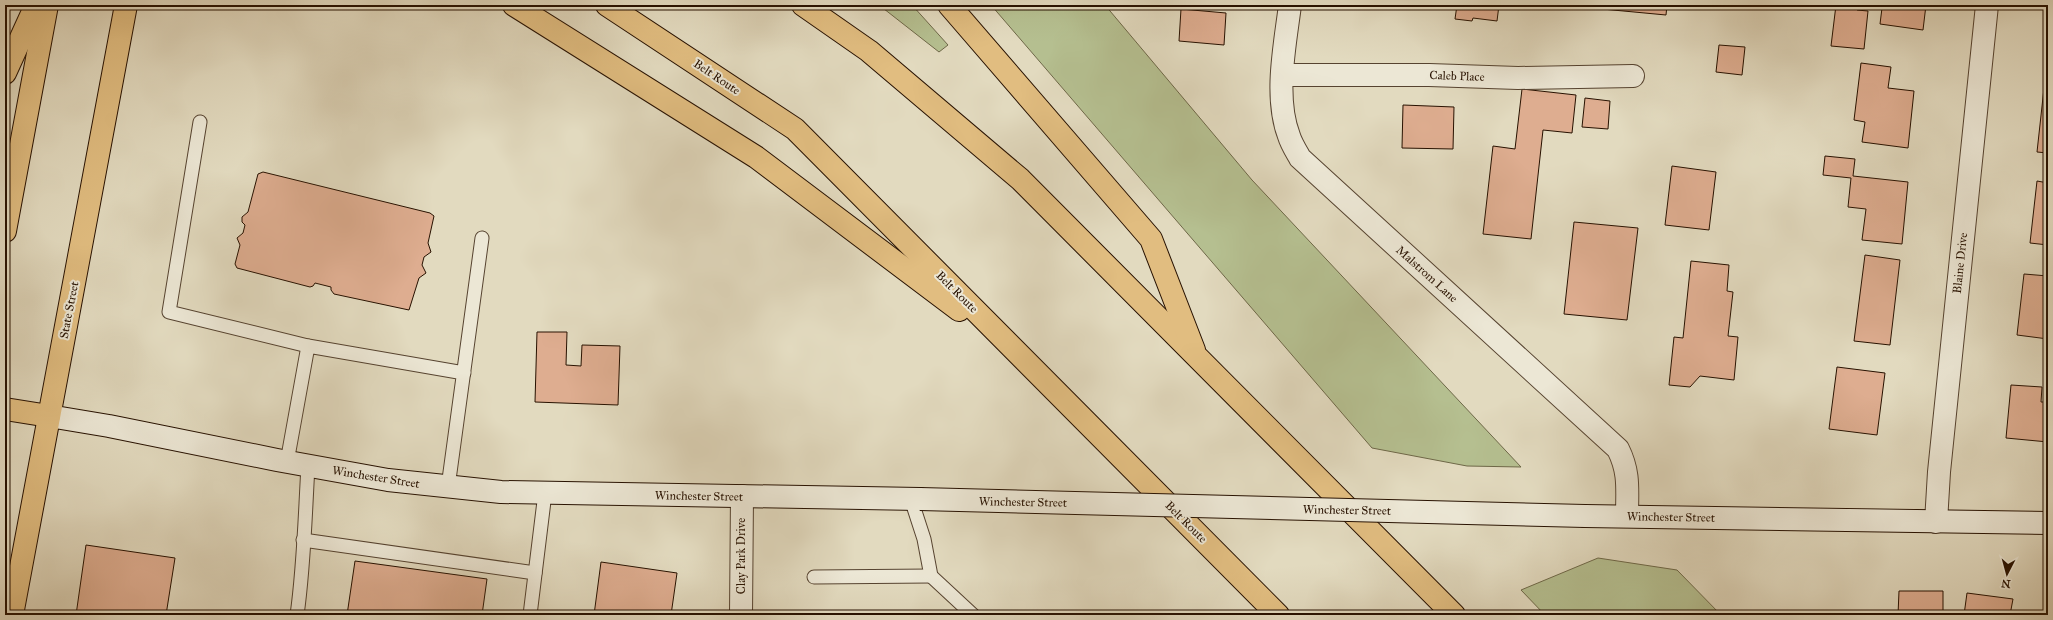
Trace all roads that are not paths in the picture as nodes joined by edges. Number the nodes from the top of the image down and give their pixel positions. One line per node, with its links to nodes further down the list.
1 (36, 5): 10 (main road)
2 (47, 5): 14 (main road)
3 (514, 5): 17 (main road)
4 (607, 5): 17 (main road, Belt Route)
5 (803, 5): 18 (main road)
6 (949, 5): 18 (main road)
7 (1290, 5): 11 (main road, Malstrom Lane)
8 (1987, 5): 29 (main road, Blaine Drive)
9 (126, 6): 21 (main road, State Street)
10 (5, 73)
11 (1282, 75): 12 (main road, Caleb Place); 28 (main road, Malstrom Lane)
12 (1633, 76)
13 (200, 122): 16 (lane)
14 (5, 231)
15 (482, 238): 19 (lane)
16 (308, 346): 19 (lane); 22 (lane)
17 (1023, 359): 40 (main road, Belt Route)
18 (1198, 359): 41 (main road)
19 (464, 374): 24 (lane)
20 (5, 409): 21 (main road, Winchester Street)
21 (49, 416): 22 (main road, Winchester Street); 35 (main road, State Street)
22 (287, 462): 23 (main road, Winchester Street)
23 (308, 466): 24 (main road, Winchester Street); 31 (lane)
24 (448, 487): 25 (main road, Winchester Street)
25 (545, 493): 26 (main road, Winchester Street); 32 (lane)
26 (742, 496): 27 (main road, Winchester Street); 38 (main road, Clay Park Drive)
27 (915, 499): 28 (main road, Winchester Street, bridge); 33 (lane)
28 (1627, 516): 29 (main road, Winchester Street)
29 (1936, 522): 30 (main road, Winchester Street)
30 (2048, 523)
31 (303, 540): 32 (lane); 36 (lane)
32 (535, 573): 37 (lane)
33 (931, 576): 34 (lane); 39 (lane)
34 (814, 577)
35 (12, 615)
36 (296, 615)
37 (530, 615)
38 (741, 615)
39 (973, 615)
40 (1278, 615)
41 (1454, 615)

